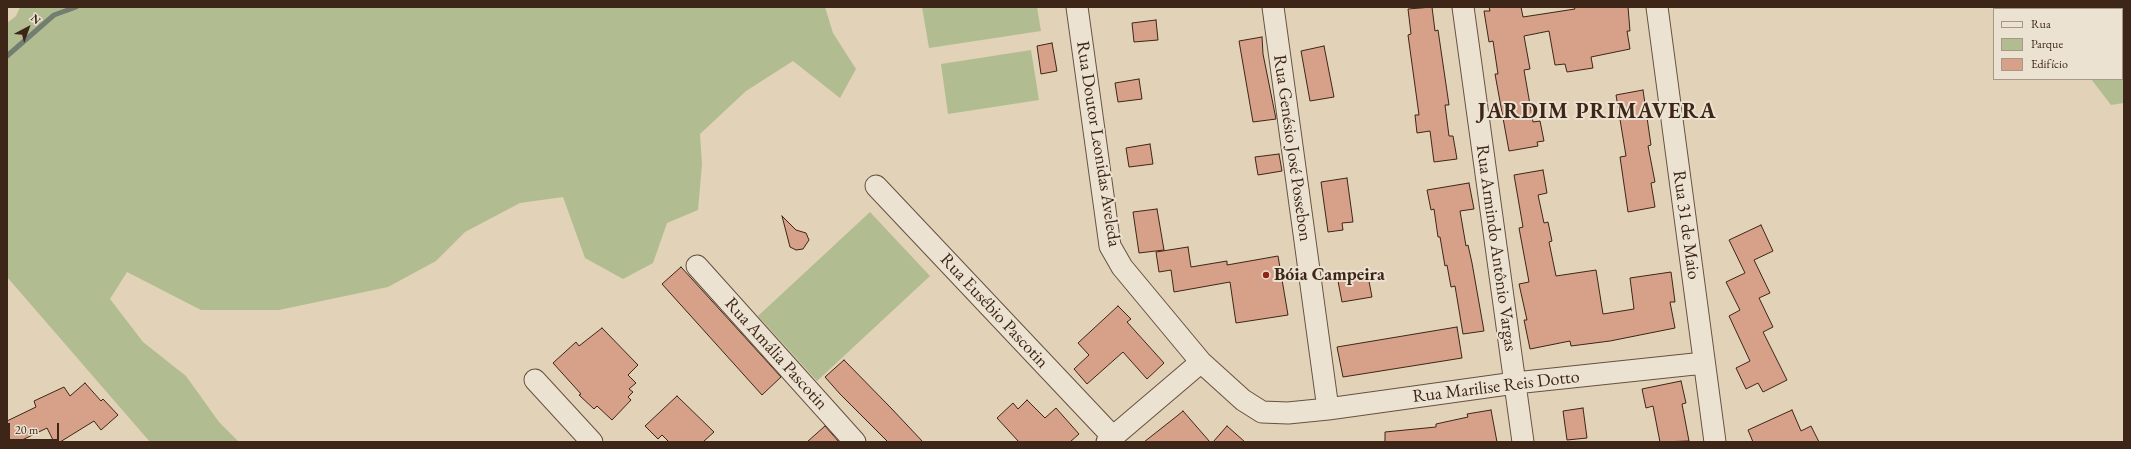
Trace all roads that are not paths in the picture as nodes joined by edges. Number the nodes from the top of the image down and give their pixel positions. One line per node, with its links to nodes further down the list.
1 (1077, 7): 7 (street, Rua Doutor Leonidas Aveleda)
2 (1273, 7): 11 (street, Rua Genésio José Possebon)
3 (1463, 7): 10 (street, Rua Armindo Antônio Vargas)
4 (1657, 7): 8 (street, Rua 31 de Maio)
5 (876, 186): 13 (street, Rua Eusébio Pascotin)
6 (697, 266): 15 (street, Rua Amália Pascotin)
7 (1201, 362): 12 (street, Rua Doutor Leonidas Aveleda); 13 (street)
8 (1704, 363): 10 (street, Rua Marilise Reis Dotto); 17 (street, Rua 31 de Maio)
9 (535, 380): 14 (street)
10 (1515, 383): 11 (street, Rua Marilise Reis Dotto); 16 (street, Rua Armindo Antônio Vargas)
11 (1328, 409): 12 (street, Rua Marilise Reis Dotto)
12 (1288, 413)
13 (1110, 440)
14 (592, 442)
15 (855, 442)
16 (1524, 442)
17 (1714, 442)

